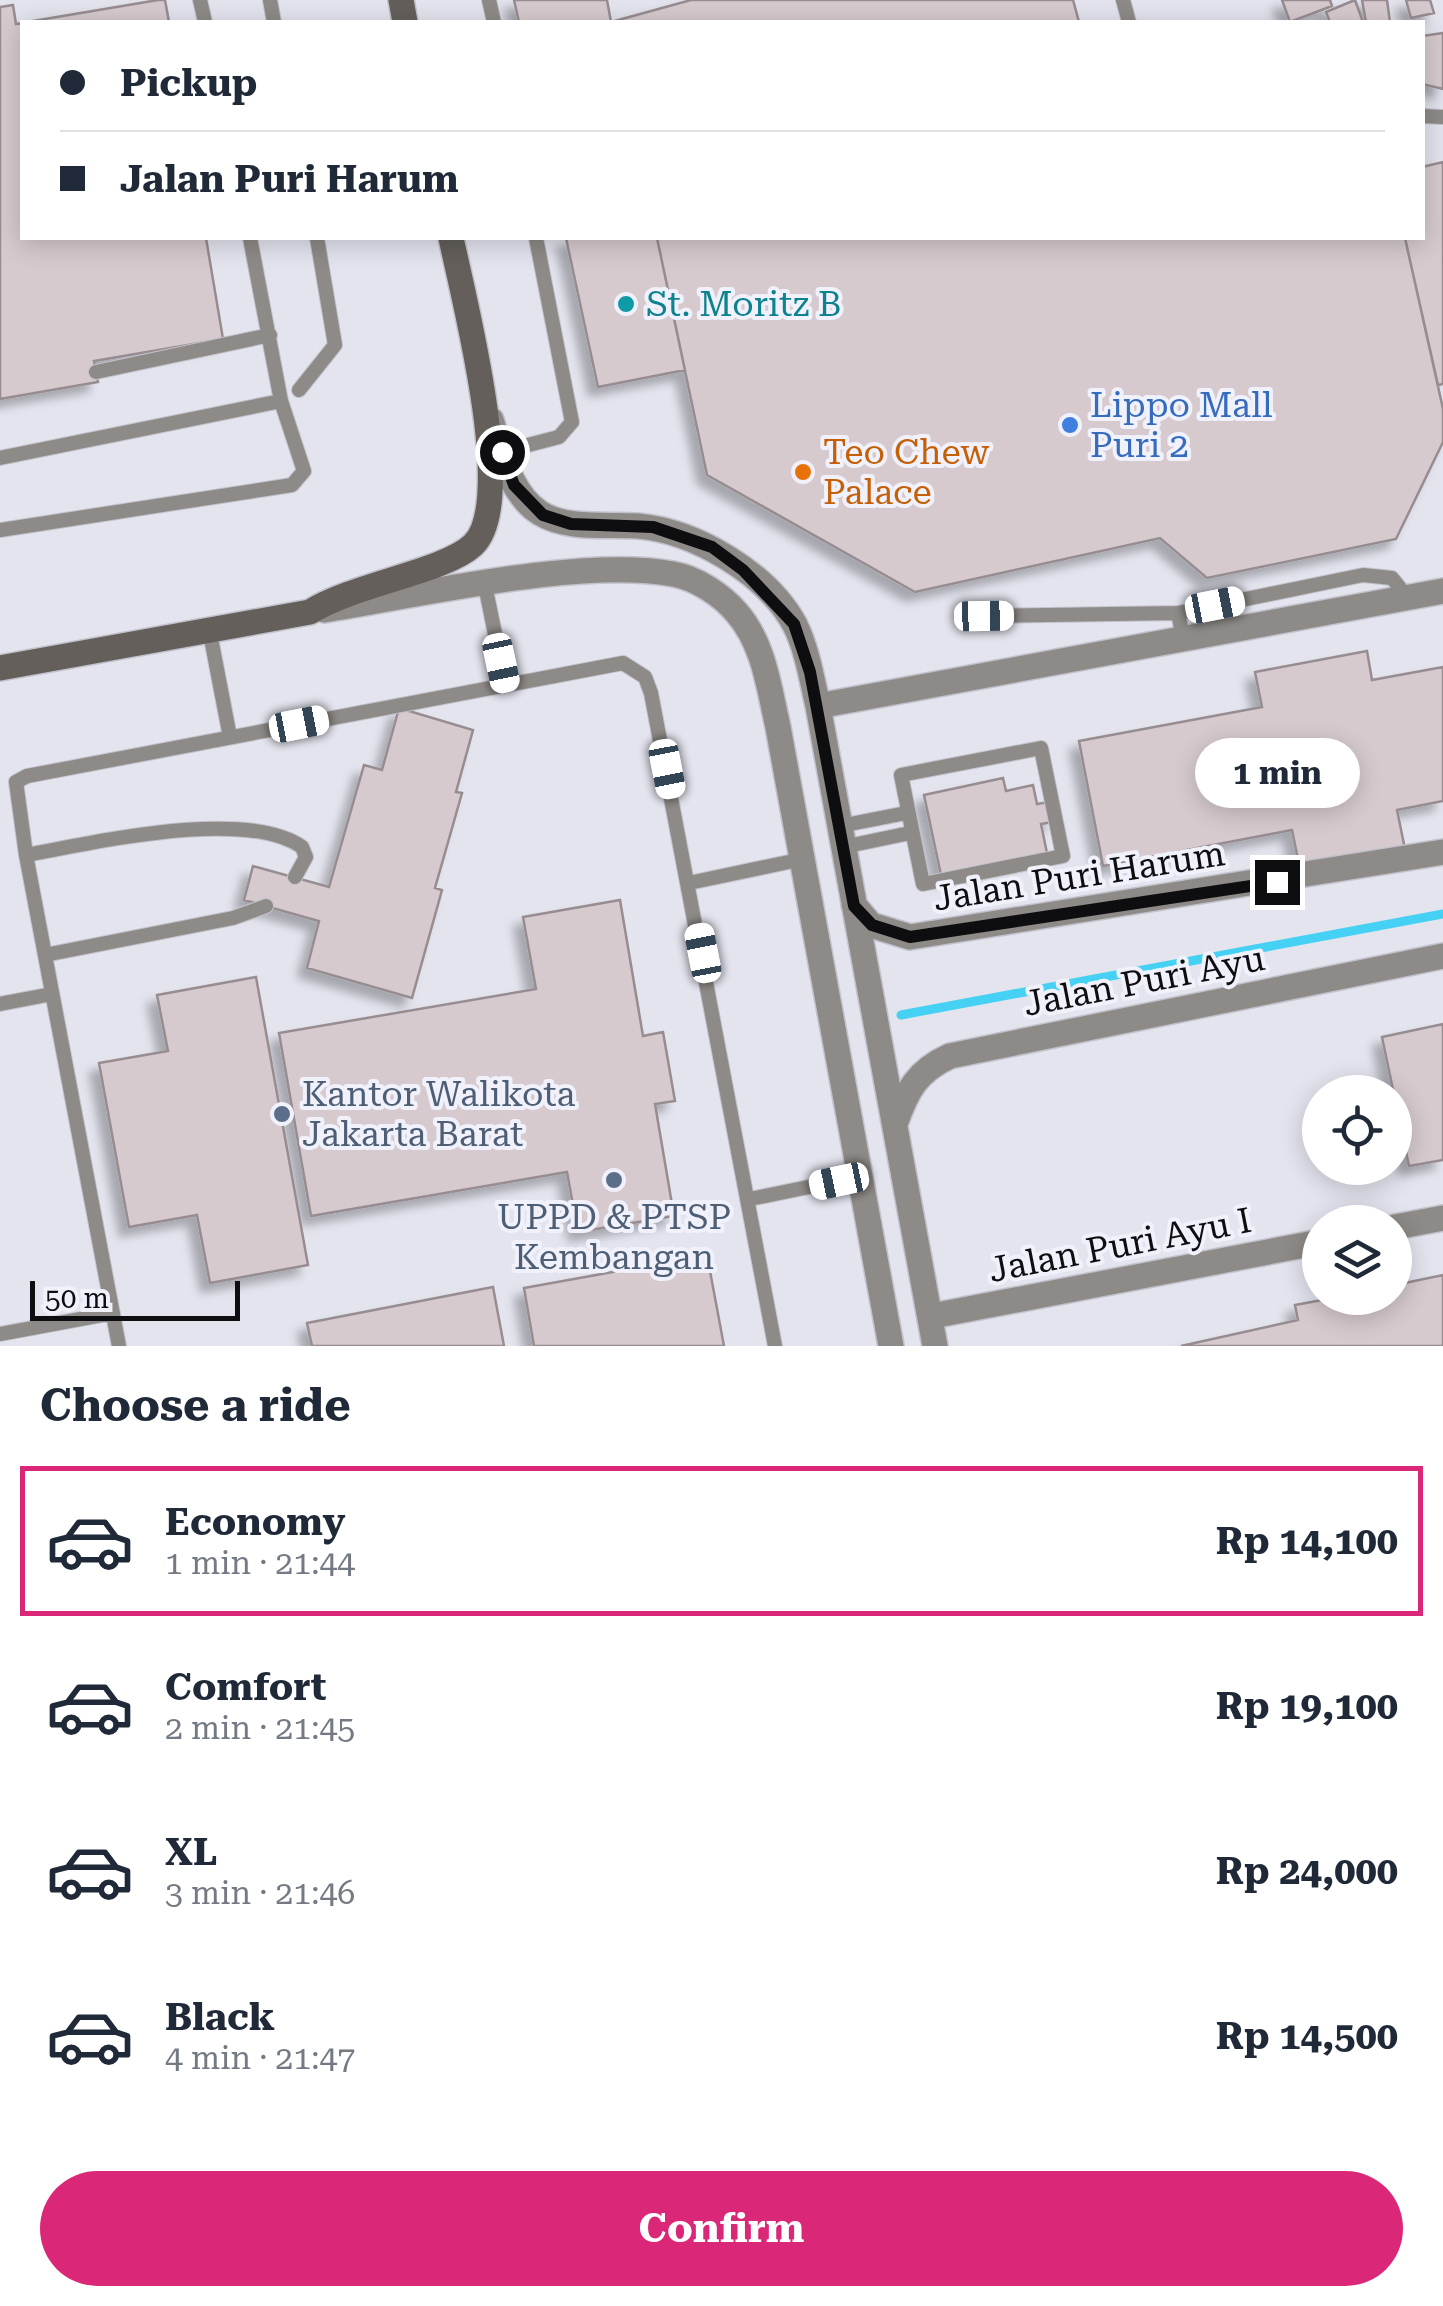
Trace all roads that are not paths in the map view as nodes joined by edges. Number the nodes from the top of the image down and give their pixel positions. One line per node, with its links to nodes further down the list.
1 (250, 240): 5 (lane)
2 (318, 240): 7 (lane)
3 (450, 240): 9 (main road)
4 (536, 240): 10 (lane)
5 (270, 335): 6 (lane); 8 (lane)
6 (96, 372)
7 (299, 390)
8 (280, 401): 11 (lane); 12 (lane)
9 (486, 406): 10 (street); 15 (main road)
10 (502, 452): 21 (street)
11 (0, 458)
12 (0, 530)
13 (485, 585): 15 (street); 20 (lane); 28 (street)
14 (1443, 591): 17 (street)
15 (310, 612): 18 (main road)
16 (984, 616): 17 (lane)
17 (1180, 625): 21 (street)
18 (209, 628): 19 (main road); 22 (lane)
19 (0, 668)
20 (505, 683): 22 (lane); 30 (lane)
21 (818, 706): 25 (street)
22 (230, 737): 27 (lane)
23 (906, 813): 24 (lane); 24 (lane); 25 (lane)
24 (910, 834): 25 (lane)
25 (842, 836): 32 (street)
26 (1443, 852): 32 (street, Jalan Puri Harum)
27 (26, 855): 29 (lane); 33 (lane)
28 (797, 861): 30 (lane); 38 (street)
29 (294, 877)
30 (690, 883): 39 (lane)
31 (266, 906): 33 (lane)
32 (854, 906): 37 (street)
33 (44, 955): 35 (lane)
34 (1443, 956): 37 (street, Jalan Puri Ayu)
35 (52, 994): 36 (lane); 43 (lane)
36 (0, 1004)
37 (895, 1124): 44 (street)
38 (851, 1178): 39 (lane); 48 (street)
39 (750, 1199): 47 (lane)
40 (1443, 1218): 41 (street)
41 (1412, 1224)
42 (1302, 1245): 44 (street, Jalan Puri Ayu I)
43 (113, 1313): 45 (lane); 46 (lane)
44 (932, 1316): 49 (street)
45 (0, 1334)
46 (119, 1346)
47 (775, 1346)
48 (891, 1346)
49 (935, 1346)

